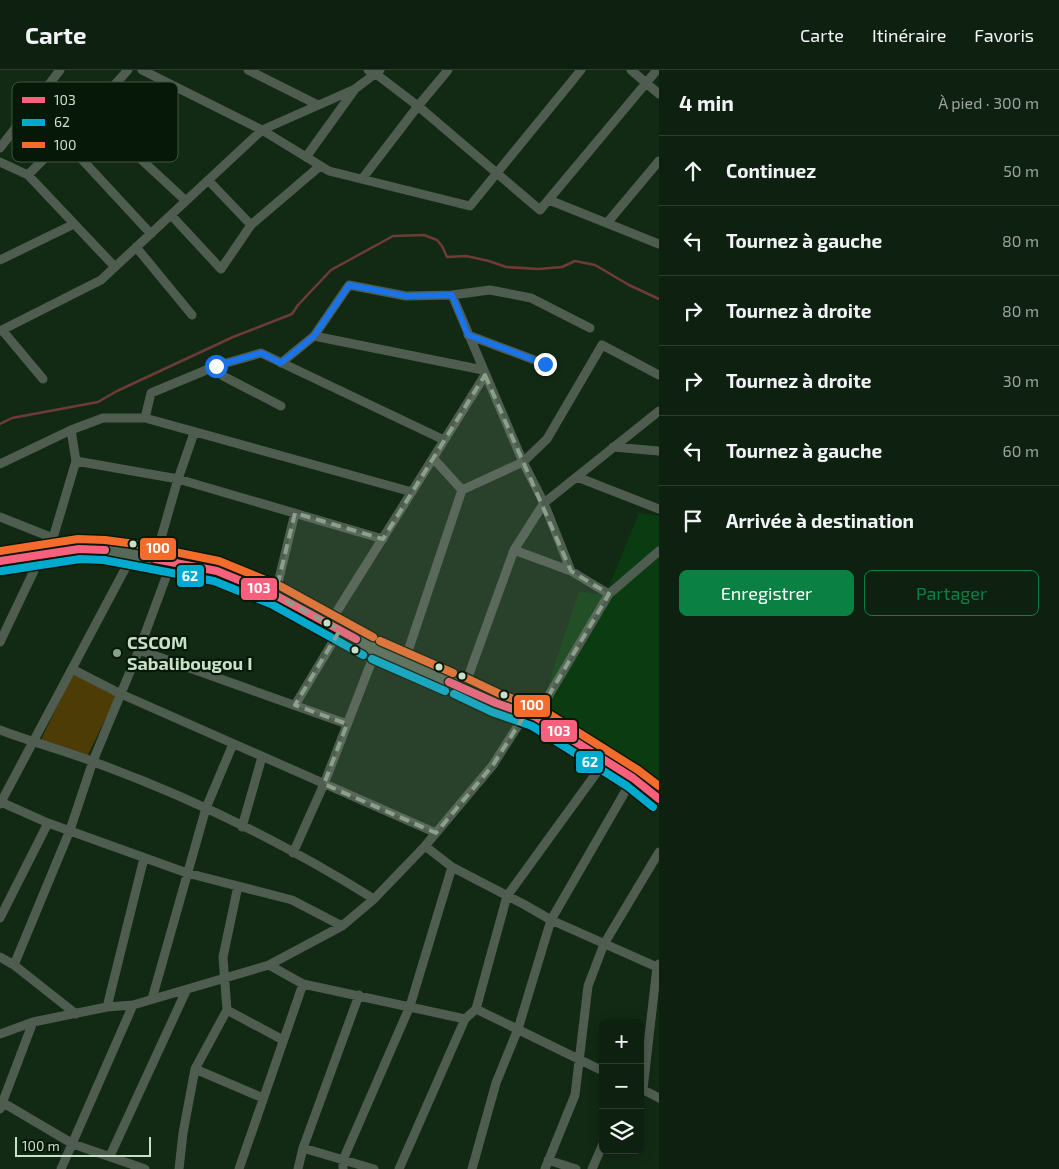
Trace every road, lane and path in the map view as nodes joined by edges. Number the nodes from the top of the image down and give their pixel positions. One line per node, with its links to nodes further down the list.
1 (60, 70): 10 (street)
2 (128, 70): 11 (street)
3 (142, 70): 12 (street)
4 (248, 70): 17 (street)
5 (448, 70): 18 (street)
6 (581, 70): 29 (street)
7 (631, 70): 13 (street)
8 (656, 70): 13 (street)
9 (375, 71): 15 (street); 18 (street)
10 (51, 82)
11 (117, 82)
12 (166, 82)
13 (646, 83): 16 (street); 33 (street)
14 (178, 88): 19 (street)
15 (355, 89): 17 (street); 22 (street)
16 (659, 94)
17 (318, 104): 19 (street)
18 (418, 106): 29 (street); 31 (street)
19 (262, 130): 22 (street); 32 (street)
20 (12, 132): 21 (street)
21 (0, 147)
22 (306, 157): 28 (street)
23 (659, 161): 36 (street)
24 (0, 162): 30 (street)
25 (41, 162): 30 (street)
26 (84, 162): 39 (street)
27 (144, 162): 34 (street)
28 (320, 166): 31 (street); 38 (street)
29 (496, 173): 31 (street); 33 (street)
30 (28, 175): 37 (street)
31 (362, 179)
32 (209, 181): 34 (street); 38 (street)
33 (548, 200): 36 (street)
34 (186, 201): 35 (street)
35 (171, 215): 38 (street); 39 (street)
36 (607, 223): 40 (street)
37 (74, 224): 42 (street); 43 (street)
38 (251, 225)
39 (151, 234): 41 (street)
40 (659, 244)
41 (136, 247): 43 (street); 45 (street)
42 (0, 260)
43 (115, 267): 47 (street)
44 (452, 295): 46 (street); 48 (street); 49 (street)
45 (192, 315)
46 (590, 328)
47 (1, 331): 55 (street)
48 (468, 335): 51 (street); 53 (street)
49 (314, 336): 50 (street); 53 (street)
50 (281, 363): 52 (street); 61 (street)
51 (545, 364)
52 (216, 366): 56 (street); 58 (street)
53 (484, 373): 61 (street); 66 (street)
54 (659, 374): 66 (street)
55 (43, 379)
56 (281, 406)
57 (659, 411): 62 (street)
58 (145, 418): 59 (street); 60 (street)
59 (71, 430): 65 (street); 67 (street)
60 (194, 433): 69 (street); 71 (street)
61 (444, 440): 64 (street)
62 (613, 447): 63 (street); 68 (street)
63 (659, 451)
64 (433, 458): 70 (street); 71 (street)
65 (76, 462): 69 (street); 76 (street)
66 (523, 462): 70 (street); 72 (street)
67 (0, 464)
68 (577, 477): 72 (street); 73 (street)
69 (178, 479): 74 (street); 82 (street)
70 (462, 490): 92 (street)
71 (412, 492): 77 (street)
72 (544, 503): 78 (street); 85 (street)
73 (659, 509)
74 (295, 513): 77 (street); 87 (street)
75 (0, 517): 76 (street)
76 (53, 538): 81 (street)
77 (383, 539): 88 (street)
78 (514, 550): 85 (street); 94 (street)
79 (659, 551): 86 (street)
80 (133, 554): 81 (main road); 82 (main road); 93 (street)
81 (41, 556): 83 (main road); 89 (street)
82 (155, 558): 84 (main road)
83 (0, 561)
84 (172, 561): 87 (main road); 90 (street)
85 (571, 571): 86 (street)
86 (608, 594): 97 (street)
87 (275, 595): 88 (main road)
88 (334, 628): 91 (main road); 96 (street)
89 (0, 642)
90 (139, 650): 95 (street); 96 (street)
91 (376, 650): 92 (main road); 98 (street)
92 (404, 664): 94 (main road)
93 (72, 669): 95 (street); 100 (street)
94 (464, 688): 97 (main road)
95 (121, 694): 101 (street); 103 (street)
96 (295, 705): 98 (street)
97 (531, 715): 104 (main road); 113 (street)
98 (347, 724): 106 (street)
99 (0, 730): 100 (street)
100 (33, 742): 103 (street); 108 (street)
101 (233, 744): 102 (street); 109 (street)
102 (262, 757): 106 (street); 111 (street)
103 (93, 761): 109 (street); 112 (street)
104 (605, 761): 105 (main road); 121 (street)
105 (633, 778): 107 (main road); 124 (street)
106 (324, 784): 113 (street); 115 (street)
107 (659, 799)
108 (0, 803): 110 (street)
109 (206, 808): 111 (street); 119 (street)
110 (48, 823): 112 (street); 123 (street)
111 (242, 827): 115 (street)
112 (70, 830): 117 (street); 128 (street)
113 (436, 833): 114 (street)
114 (426, 846): 118 (street); 122 (street)
115 (293, 852): 122 (street)
116 (659, 852): 126 (street)
117 (144, 858): 119 (street); 138 (street)
118 (452, 867): 121 (street); 137 (street)
119 (187, 873): 120 (street); 135 (street)
120 (238, 886): 125 (street); 131 (street)
121 (507, 896): 124 (street); 139 (street)
122 (374, 900): 125 (street)
123 (0, 918)
124 (551, 920): 126 (street); 144 (street)
125 (342, 926): 129 (street)
126 (604, 944): 130 (street); 147 (street)
127 (0, 957): 128 (street)
128 (14, 965): 141 (street)
129 (269, 965): 131 (street); 132 (street)
130 (658, 966): 150 (street)
131 (224, 978): 133 (street); 140 (street)
132 (303, 984): 134 (street); 146 (street)
133 (186, 990): 135 (street); 158 (street)
134 (359, 995): 137 (street); 156 (street)
135 (152, 999): 136 (street)
136 (133, 1005): 138 (street); 155 (street)
137 (410, 1006): 142 (street); 159 (street)
138 (107, 1007): 141 (street)
139 (476, 1009): 142 (street); 144 (street)
140 (227, 1010): 146 (street); 148 (street)
141 (76, 1014): 143 (street)
142 (465, 1019): 167 (street)
143 (33, 1022): 145 (street); 154 (street)
144 (518, 1029): 147 (street); 168 (street)
145 (0, 1034)
146 (283, 1040): 152 (street)
147 (580, 1060): 149 (street); 160 (street)
148 (195, 1069): 152 (street); 163 (street)
149 (599, 1069)
150 (644, 1074)
151 (644, 1090): 153 (street)
152 (263, 1098): 164 (street)
153 (659, 1098)
154 (1, 1104): 155 (street)
155 (73, 1144): 158 (street); 161 (street)
156 (303, 1148): 159 (street); 165 (street)
157 (599, 1153): 170 (street)
158 (110, 1156): 162 (street)
159 (343, 1165): 166 (street)
160 (547, 1165): 169 (street)
161 (61, 1169)
162 (145, 1169)
163 (179, 1169)
164 (238, 1169)
165 (298, 1169)
166 (374, 1169)
167 (400, 1169)
168 (472, 1169)
169 (576, 1169)
170 (592, 1169)

